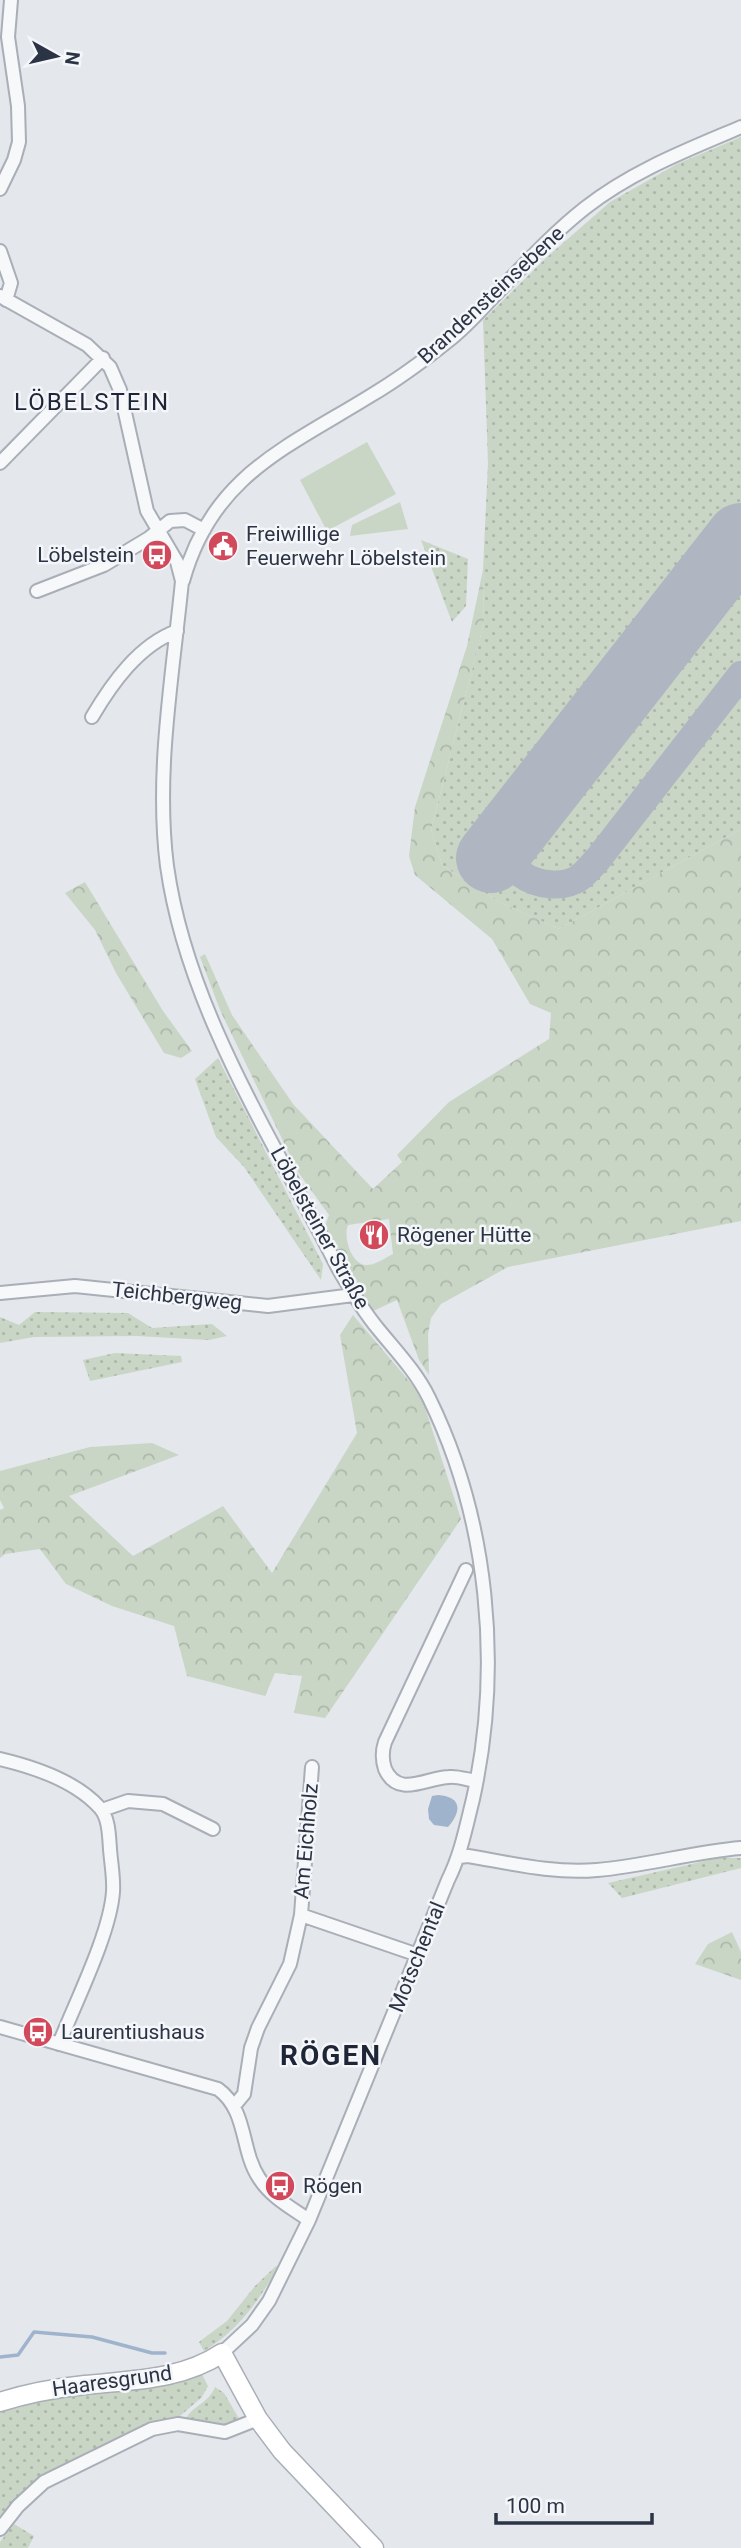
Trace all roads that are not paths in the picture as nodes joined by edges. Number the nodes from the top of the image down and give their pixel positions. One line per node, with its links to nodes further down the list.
1 (10, 0): 3 (street)
2 (741, 127): 9 (street, Brandensteinsebene)
3 (0, 189)
4 (0, 251): 5 (street)
5 (3, 298): 6 (street)
6 (103, 358): 7 (street); 8 (street)
7 (0, 463)
8 (158, 530): 9 (street); 10 (street); 11 (street)
9 (204, 530): 10 (street, Brandensteinsebene)
10 (183, 581): 12 (street, Löbelsteiner Straße)
11 (37, 591)
12 (177, 631): 13 (street); 15 (street, Löbelsteiner Straße)
13 (92, 717)
14 (0, 1293): 15 (street, Teichbergweg)
15 (353, 1295): 19 (street, Löbelsteiner Straße)
16 (466, 1570): 19 (street)
17 (0, 1759): 20 (street)
18 (312, 1767): 24 (street, Am Eichholz)
19 (477, 1781): 23 (street, Löbelsteiner Straße)
20 (102, 1810): 21 (street); 27 (street)
21 (213, 1829)
22 (741, 1847): 23 (street)
23 (460, 1857): 25 (street, Motschental)
24 (300, 1916): 25 (street, Am Eichholz); 28 (street, Am Eichholz)
25 (418, 1955): 29 (street, Motschental)
26 (0, 2027): 27 (street)
27 (59, 2044): 28 (street)
28 (234, 2106): 29 (street)
29 (309, 2220): 30 (street, Motschental)
30 (222, 2353): 31 (street, Haaresgrund); 32 (street)
31 (0, 2402)
32 (258, 2419): 33 (street); 34 (street)
33 (0, 2529)
34 (374, 2548)

